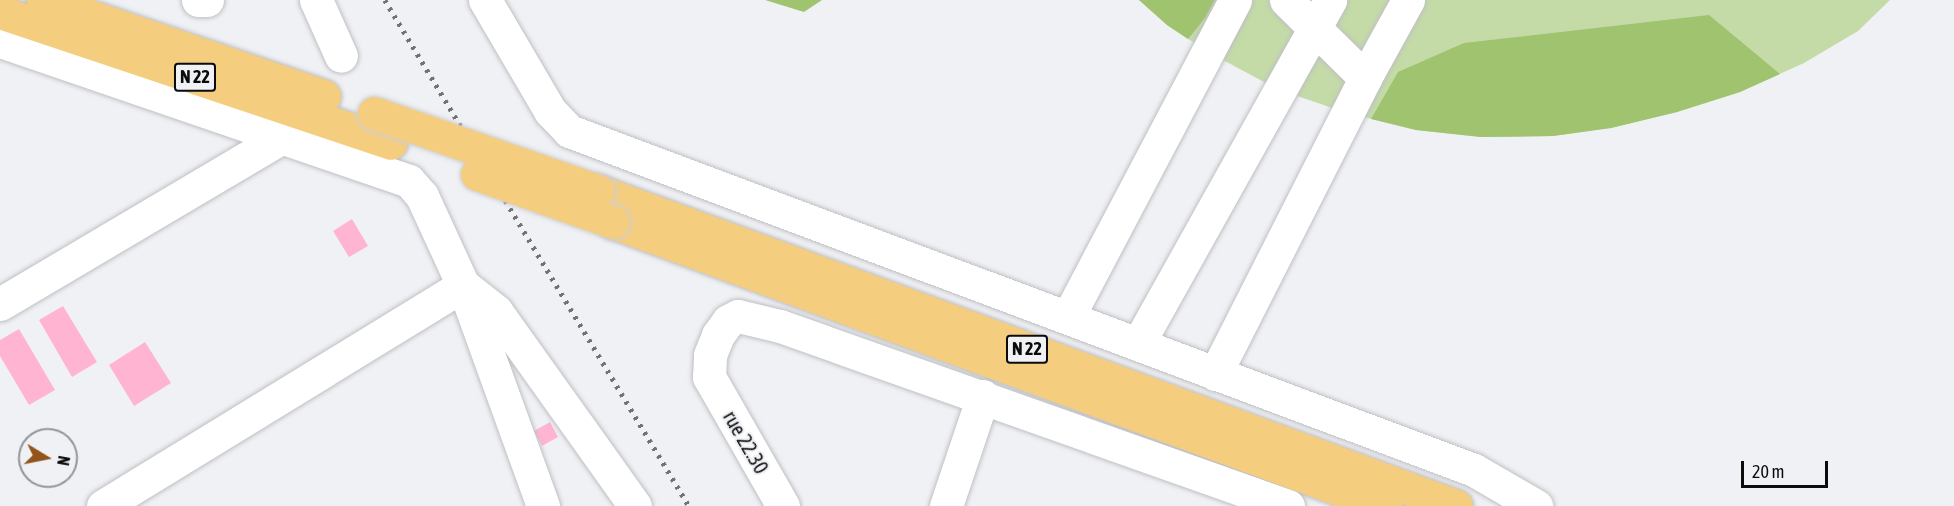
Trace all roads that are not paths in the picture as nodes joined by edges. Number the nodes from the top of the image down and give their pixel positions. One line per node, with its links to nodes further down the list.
1 (43, 0): 28 (main road, N 22, bridge)
2 (198, 0): 3 (street)
3 (207, 0)
4 (316, 0): 12 (street)
5 (485, 0): 17 (street)
6 (1235, 0): 17 (street)
7 (1286, 0): 10 (street)
8 (1408, 0): 13 (street)
9 (0, 12): 27 (main road, N 22, bridge)
10 (1323, 13): 13 (street); 18 (street)
11 (0, 40): 14 (street)
12 (341, 56)
13 (1365, 78): 19 (street)
14 (282, 137): 15 (street); 16 (street)
15 (463, 285): 21 (street); 22 (street); 23 (street)
16 (0, 304)
17 (1068, 316): 18 (street)
18 (1138, 344): 19 (street)
19 (1215, 374): 29 (street)
20 (983, 396): 24 (street, rue 22.30); 25 (street); 26 (street)
21 (103, 506)
22 (543, 506)
23 (635, 506)
24 (783, 506)
25 (946, 506)
26 (1288, 506)
27 (1385, 506)
28 (1456, 506)
29 (1536, 506)

